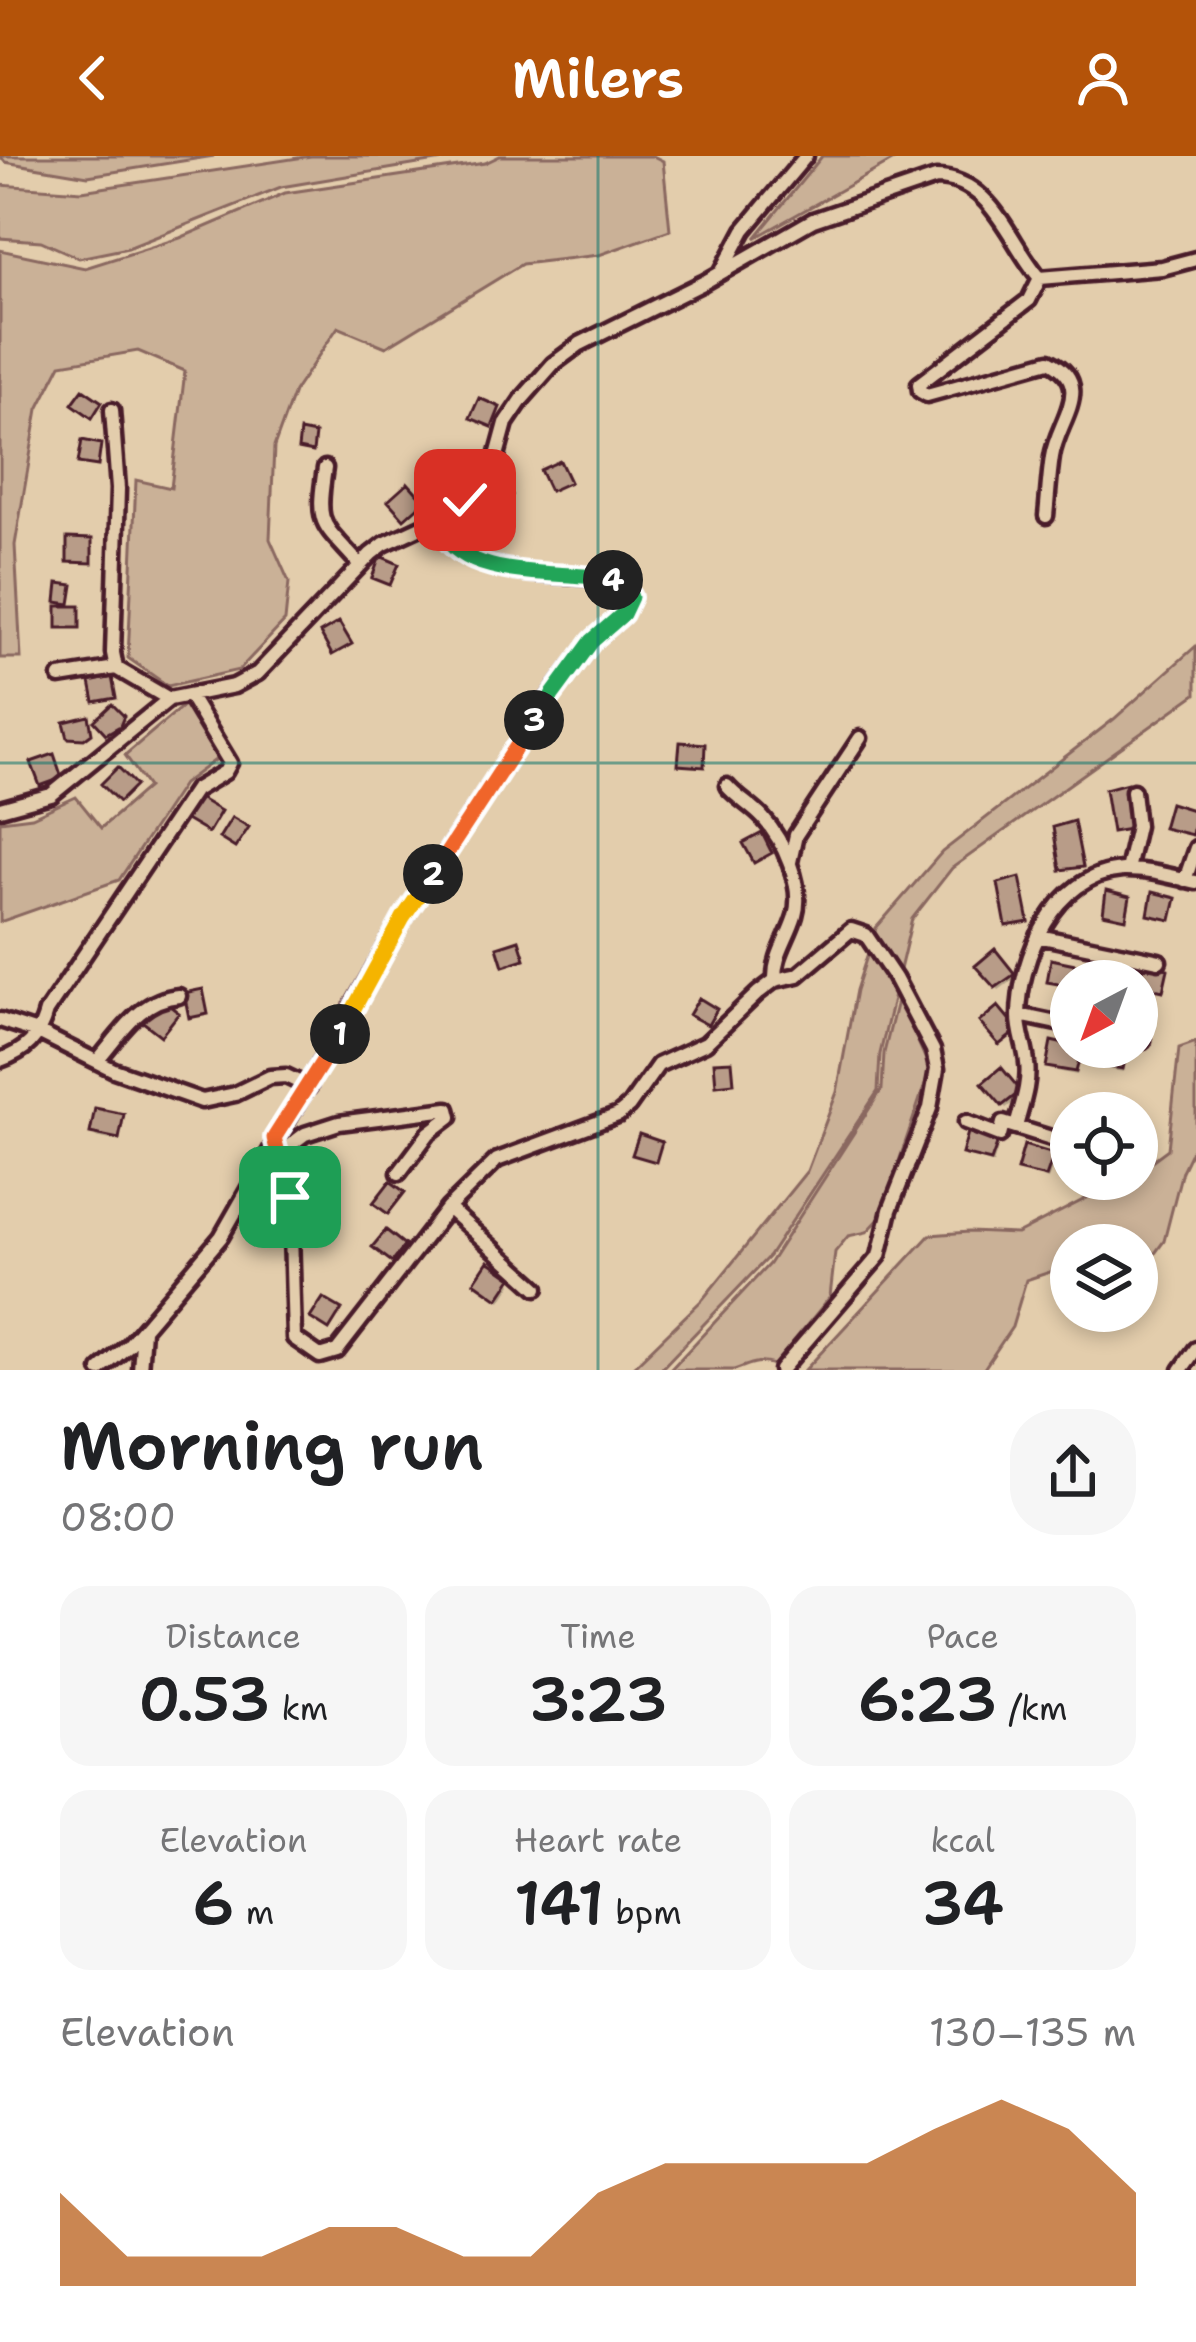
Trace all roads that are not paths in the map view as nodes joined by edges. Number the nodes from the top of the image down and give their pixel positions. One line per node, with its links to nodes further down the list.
1 (806, 156): 3 (street)
2 (1196, 259): 4 (street)
3 (721, 273): 4 (street); 8 (street)
4 (1040, 278): 7 (street)
5 (112, 410): 10 (street)
6 (326, 468): 9 (street)
7 (1046, 517)
8 (436, 520): 9 (street); 32 (street)
9 (359, 564): 12 (street)
10 (116, 668): 11 (street); 13 (street)
11 (60, 677)
12 (189, 695): 13 (street); 29 (street)
13 (169, 699): 17 (street)
14 (860, 738): 19 (street)
15 (727, 786): 19 (street)
16 (1132, 791): 20 (street)
17 (0, 808)
18 (1196, 848): 21 (street)
19 (790, 869): 24 (street)
20 (1127, 870): 21 (street); 22 (street)
21 (1191, 881)
22 (1038, 936): 23 (street); 26 (street)
23 (1160, 961)
24 (775, 980): 39 (street); 45 (street)
25 (179, 996): 31 (street)
26 (1019, 1015): 28 (street); 34 (street)
27 (1, 1021): 29 (street)
28 (1050, 1022)
29 (40, 1033): 30 (street); 31 (street)
30 (0, 1060)
31 (98, 1060): 32 (street)
32 (309, 1088): 35 (street)
33 (966, 1122): 34 (street)
34 (1016, 1127): 36 (street)
35 (274, 1138): 37 (street); 41 (street)
36 (1050, 1138)
37 (277, 1155): 38 (street); 39 (street)
38 (399, 1173)
39 (448, 1208): 40 (street)
40 (537, 1288)
41 (143, 1329): 43 (street); 44 (street)
42 (1196, 1349): 46 (street)
43 (100, 1370)
44 (140, 1370)
45 (782, 1370)
46 (1181, 1370)

